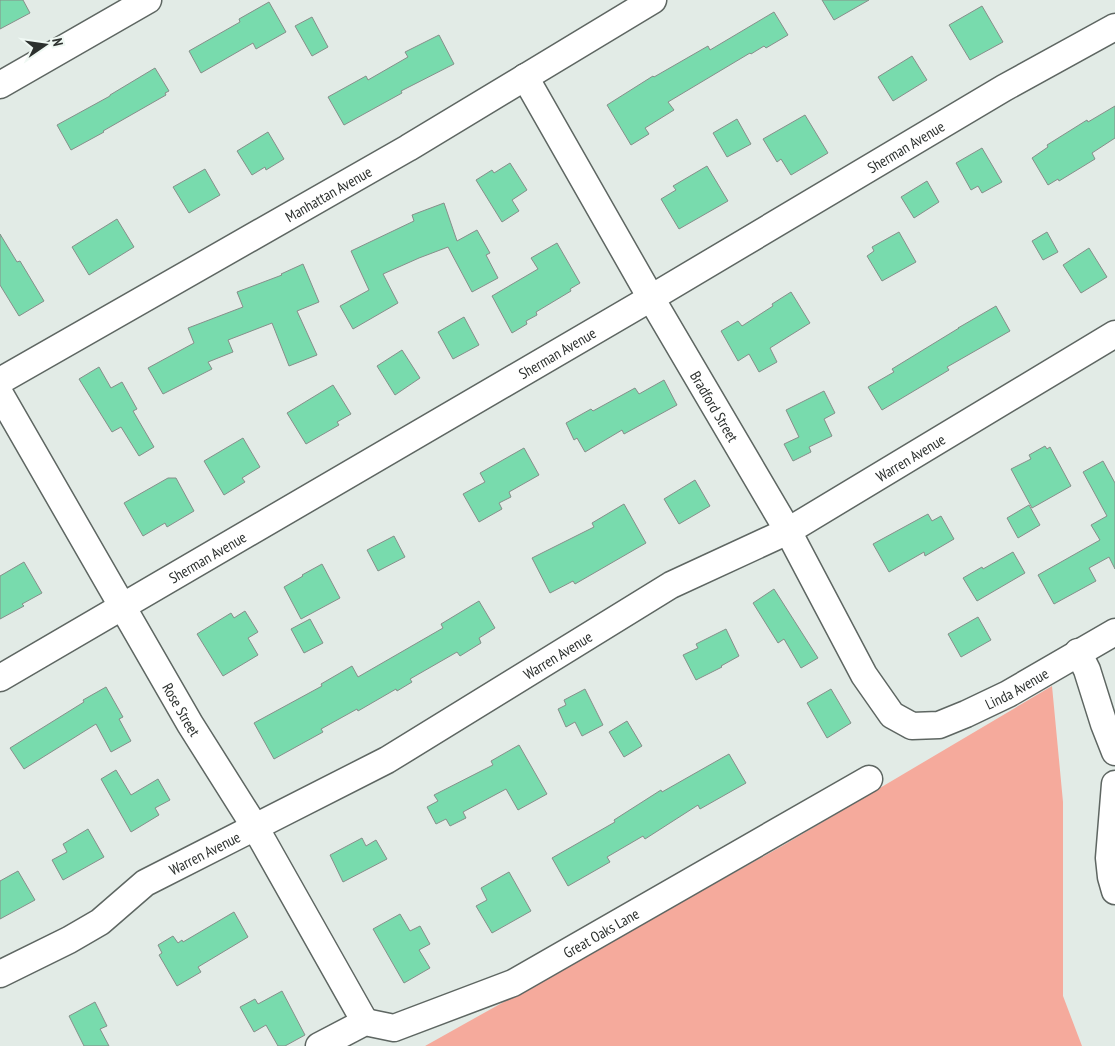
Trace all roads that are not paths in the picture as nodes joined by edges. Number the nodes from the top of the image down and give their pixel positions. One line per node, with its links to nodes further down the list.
1 (148, 0): 5 (street)
2 (653, 0): 4 (street, Manhattan Avenue)
3 (1115, 27): 6 (street, Sherman Avenue)
4 (526, 76): 6 (street, Bradford Street); 8 (street, Manhattan Avenue)
5 (0, 85)
6 (651, 298): 10 (street, Bradford Street); 11 (street, Sherman Avenue)
7 (1115, 334): 10 (street, Warren Avenue)
8 (0, 381)
9 (0, 394): 11 (street, Rose Street)
10 (788, 531): 15 (street, Bradford Street); 19 (street, Warren Avenue)
11 (122, 607): 14 (street, Sherman Avenue); 19 (street, Rose Street)
12 (1115, 632): 13 (street, Linda Avenue)
13 (1078, 652): 15 (street, Linda Avenue); 16 (street)
14 (0, 678)
15 (912, 726)
16 (1115, 752)
17 (870, 779): 22 (street, Great Oaks Lane)
18 (1115, 784): 20 (street)
19 (255, 827): 21 (street, Warren Avenue); 22 (street, Rose Street)
20 (1115, 891)
21 (0, 974)
22 (365, 1022): 23 (street)
23 (319, 1046)

